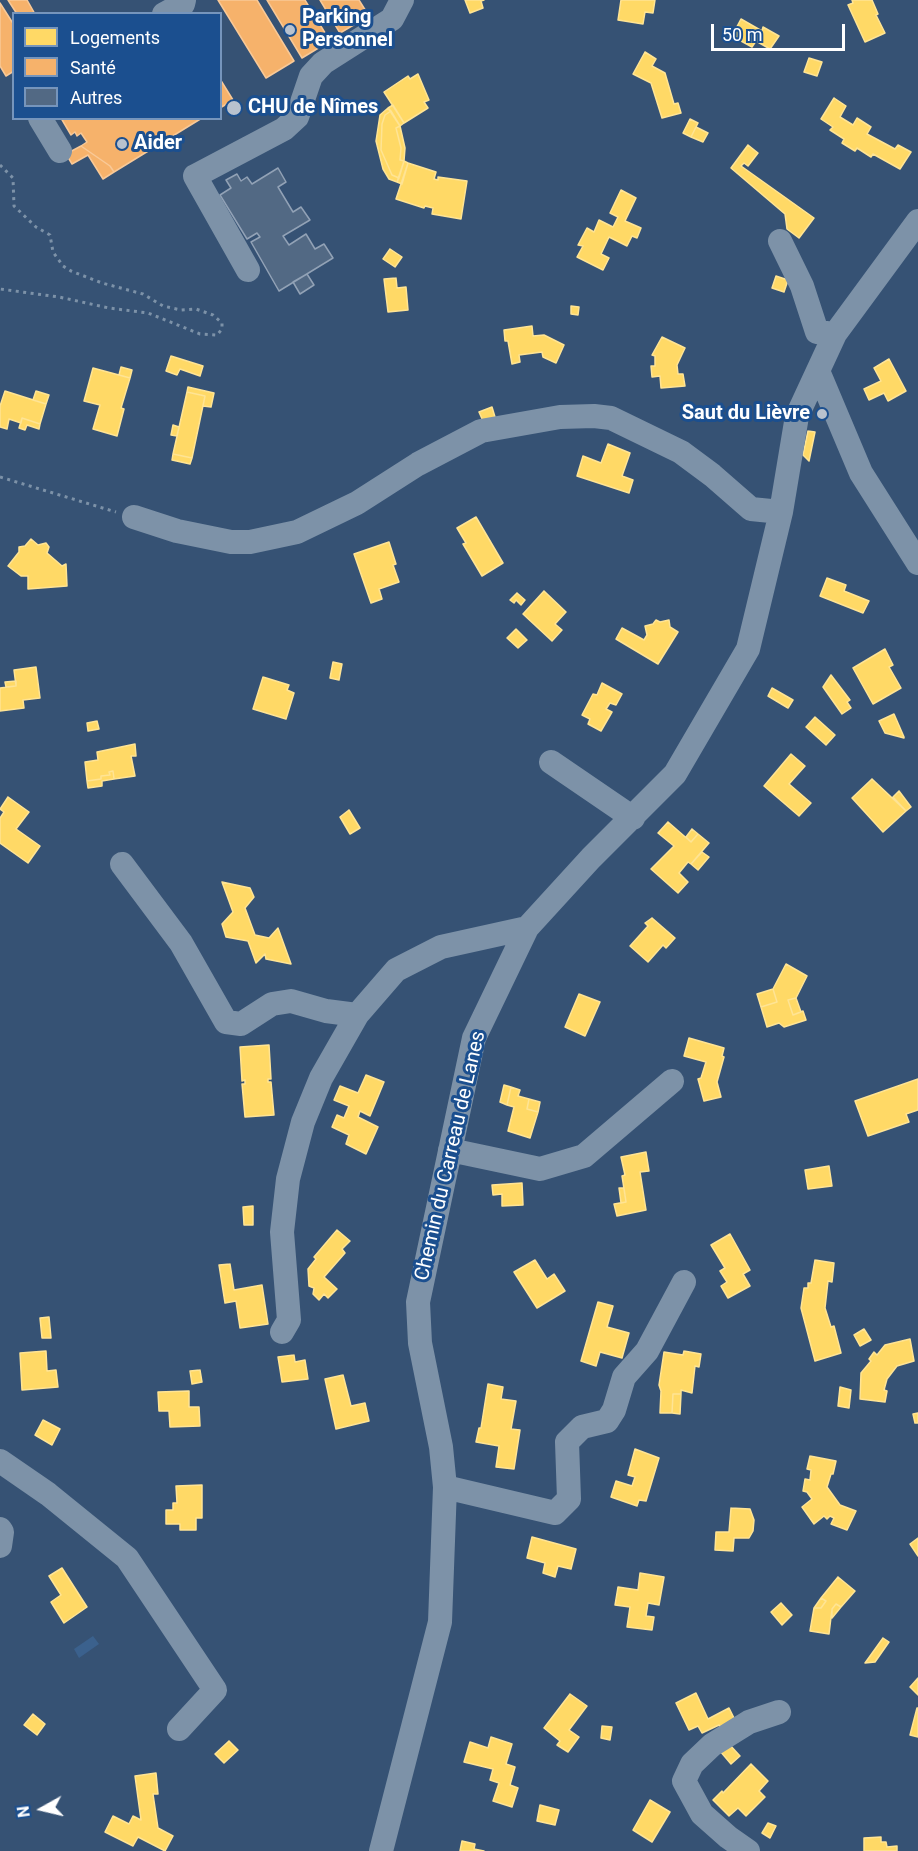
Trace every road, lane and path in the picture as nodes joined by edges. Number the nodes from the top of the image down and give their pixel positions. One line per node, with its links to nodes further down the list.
1 (184, 0): 3 (street)
2 (402, 0): 9 (street)
3 (168, 12)
4 (41, 120): 5 (street)
5 (60, 151)
6 (0, 165): 10 (path)
7 (918, 221): 11 (street, Chemin du Carreau de Lanes)
8 (780, 241): 11 (street)
9 (248, 270)
10 (0, 289)
11 (836, 334): 12 (street, Chemin du Carreau de Lanes)
12 (818, 371): 14 (street, Chemin du Carreau de Lanes); 16 (street)
13 (0, 477): 15 (path)
14 (782, 512): 15 (street); 18 (street, Chemin du Carreau de Lanes)
15 (134, 517)
16 (918, 563)
17 (551, 762): 18 (street)
18 (633, 818): 20 (street, Chemin du Carreau de Lanes)
19 (122, 864): 21 (street)
20 (527, 928): 21 (street); 23 (street, Chemin du Carreau de Lanes)
21 (357, 1015): 25 (street)
22 (672, 1081): 23 (street)
23 (450, 1150): 27 (street, Chemin du Carreau de Lanes)
24 (684, 1282): 27 (street)
25 (282, 1332)
26 (0, 1461): 31 (street)
27 (446, 1487): 32 (street, Chemin du Carreau de Lanes)
28 (0, 1529): 29 (street)
29 (0, 1546)
30 (779, 1712): 33 (street)
31 (179, 1729)
32 (381, 1851)
33 (748, 1851)

